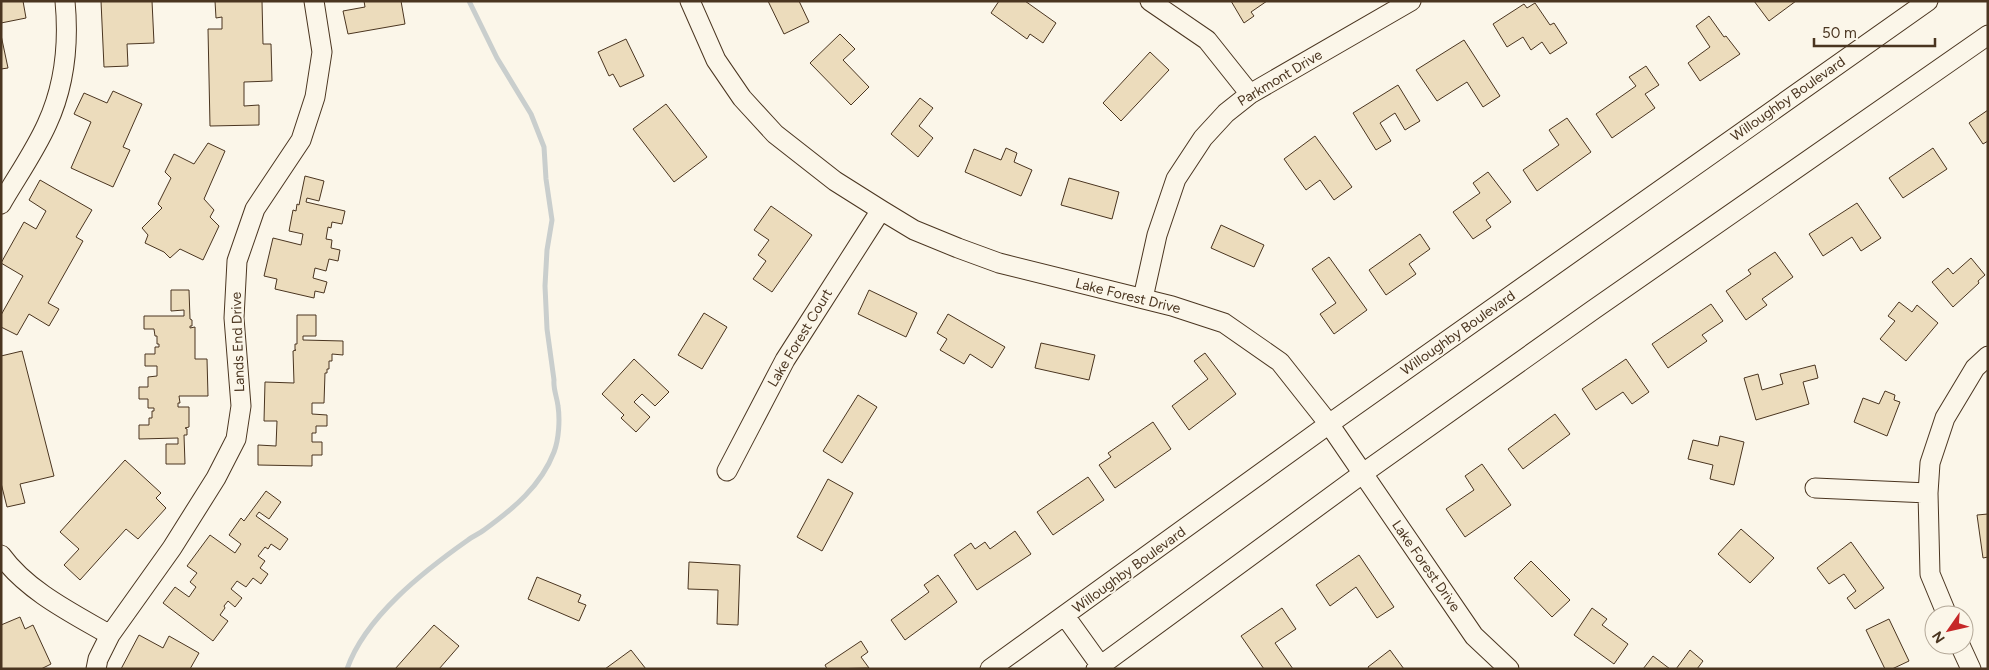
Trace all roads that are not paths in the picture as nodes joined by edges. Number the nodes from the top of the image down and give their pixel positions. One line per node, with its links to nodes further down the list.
1 (65, 1): 9 (street)
2 (314, 1): 21 (street, Lands End Drive)
3 (690, 1): 10 (street, Lake Forest Drive)
4 (1150, 1): 8 (street)
5 (1411, 1): 8 (street, Parkmont Drive)
6 (1928, 1): 13 (street, Willoughby Boulevard)
7 (1988, 35): 15 (street)
8 (1250, 94): 11 (street, Parkmont Drive)
9 (1, 204)
10 (881, 210): 11 (street, Lake Forest Drive); 14 (street, Lake Forest Court)
11 (1143, 298): 13 (street, Lake Forest Drive)
12 (1988, 356): 17 (street)
13 (1329, 424): 15 (street, Lake Forest Drive); 20 (street, Willoughby Boulevard)
14 (727, 471)
15 (1362, 474): 23 (street); 26 (street, Lake Forest Drive)
16 (1815, 488): 17 (street)
17 (1928, 493): 19 (street)
18 (1, 555): 21 (street)
19 (1943, 605)
20 (1065, 616): 23 (street); 25 (street, Willoughby Boulevard)
21 (110, 636): 24 (street, Lands End Drive)
22 (1965, 655): 27 (street)
23 (1100, 668)
24 (96, 669)
25 (990, 669)
26 (1509, 669)
27 (1971, 669)

